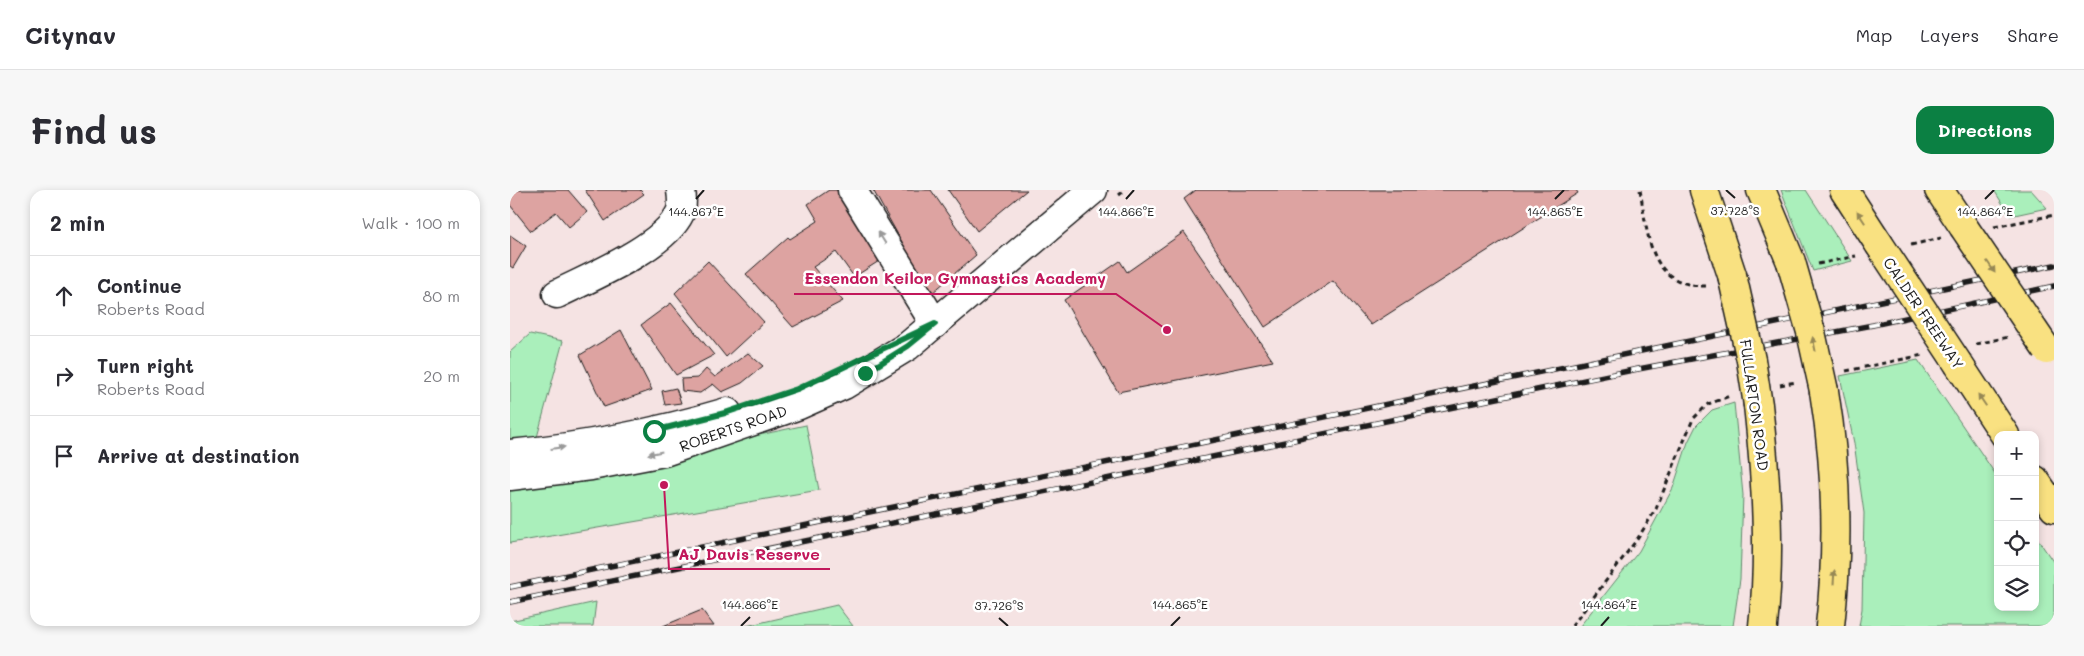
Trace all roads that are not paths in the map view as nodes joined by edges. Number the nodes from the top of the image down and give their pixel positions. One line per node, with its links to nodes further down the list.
1 (681, 190): 8 (street)
2 (852, 190): 9 (street, one-way to 2)
3 (1093, 190): 9 (street, ROBERTS ROAD)
4 (1704, 190): 16 (main road, FULLARTON ROAD, bridge)
5 (1760, 190): 17 (main road, one-way to 5, bridge)
6 (1844, 190): 11 (main road, CALDER FREEWAY, one-way to 6, bridge)
7 (1939, 190): 10 (main road, one-way to 10, bridge)
8 (557, 294)
9 (935, 324): 12 (street, ROBERTS ROAD, one-way to 9); 13 (street, ROBERTS ROAD, one-way to 13)
10 (2050, 355)
11 (2002, 431)
12 (510, 454)
13 (510, 476)
14 (2039, 486): 15 (main road)
15 (2054, 508)
16 (1763, 626)
17 (1830, 626)

